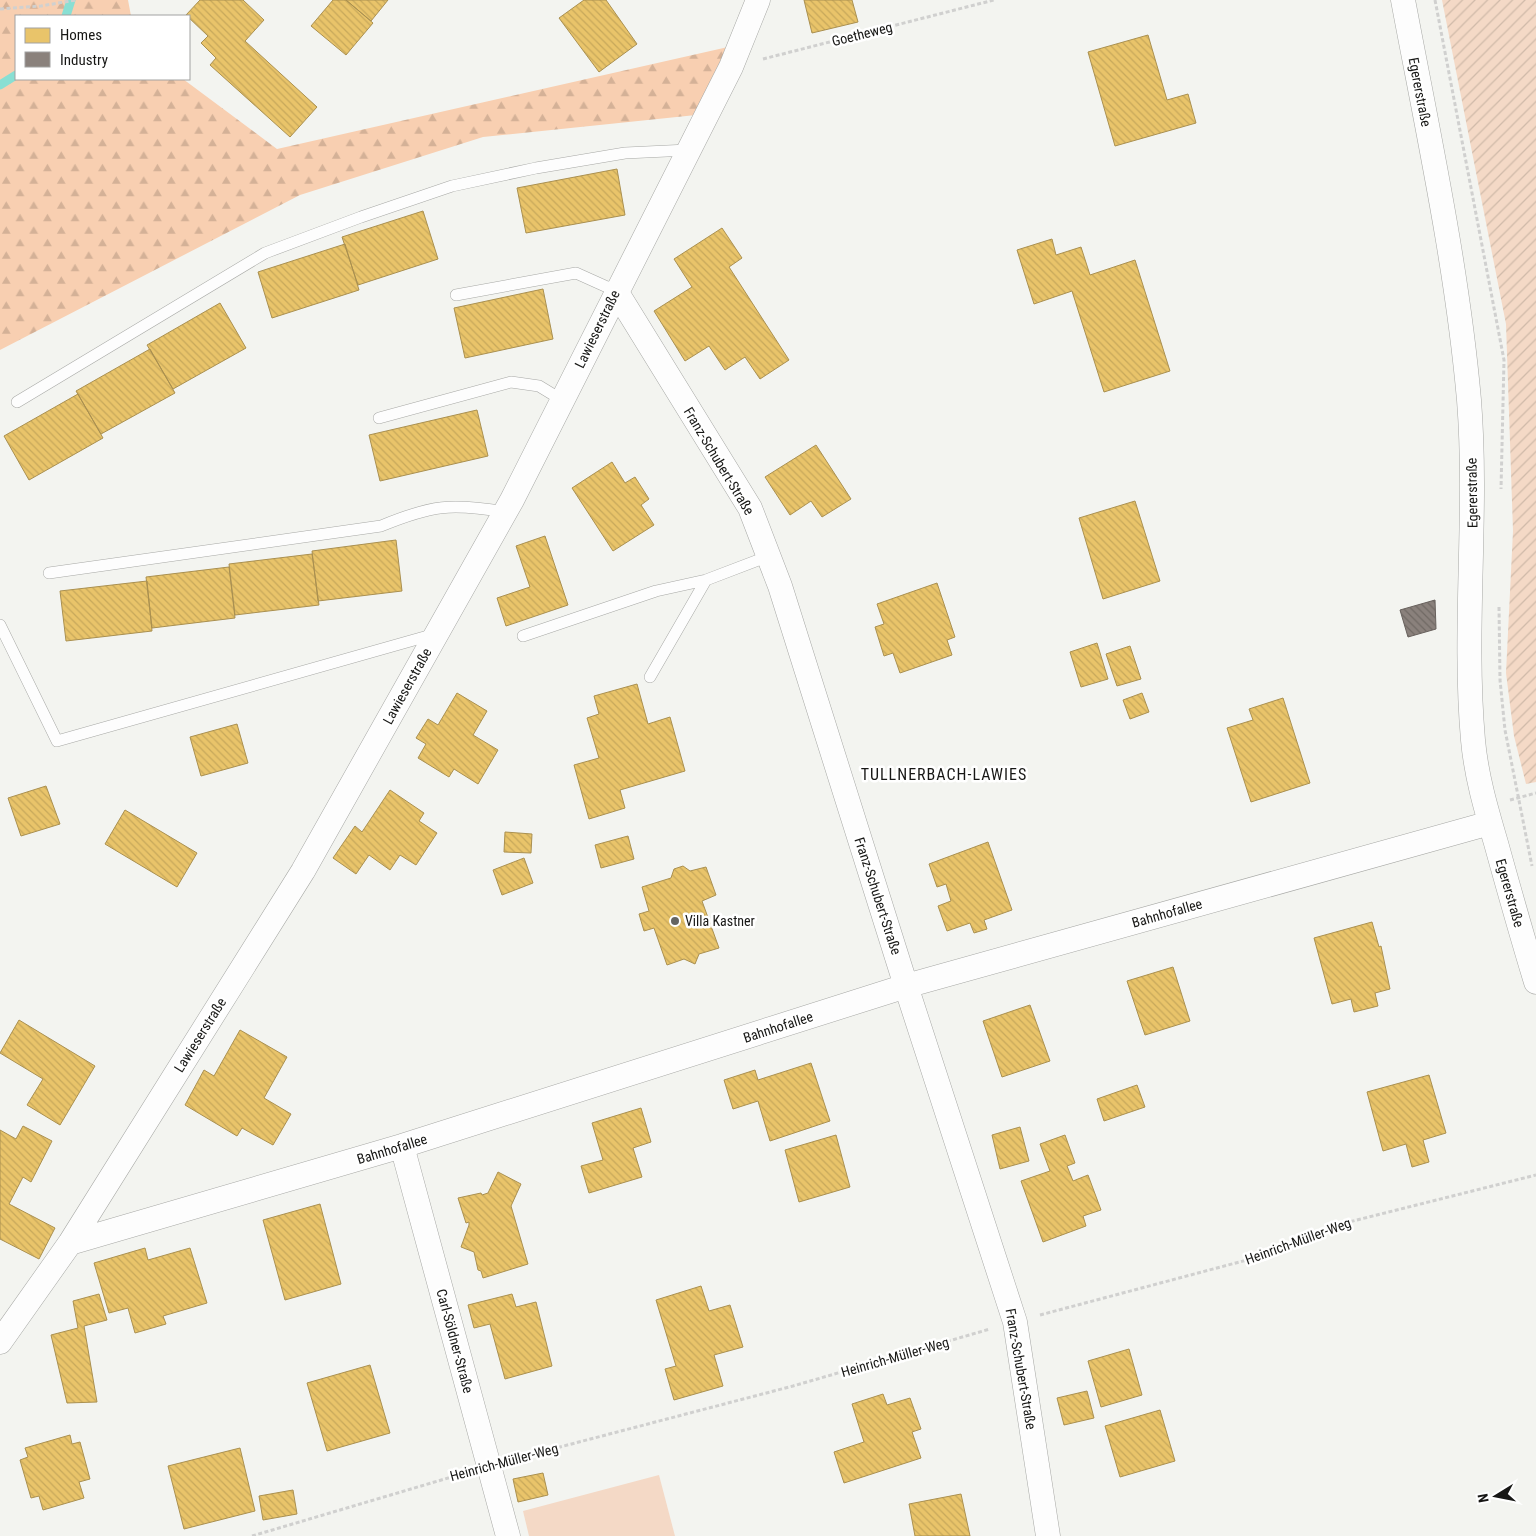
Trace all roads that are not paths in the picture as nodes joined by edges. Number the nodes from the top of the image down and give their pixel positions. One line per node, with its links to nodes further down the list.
1 (758, 0): 3 (street, Lawieserstraße)
2 (1403, 0): 17 (street, Egererstraße)
3 (688, 150): 4 (street, Lawieserstraße); 7 (lane)
4 (616, 291): 5 (lane); 6 (street, Lawieserstraße); 10 (street, Franz-Schubert-Straße)
5 (456, 295)
6 (562, 400): 8 (lane); 9 (street, Lawieserstraße)
7 (17, 402)
8 (379, 418)
9 (505, 512): 11 (lane); 14 (street, Lawieserstraße)
10 (768, 556): 12 (lane); 19 (street, Franz-Schubert-Straße)
11 (49, 574)
12 (706, 580): 15 (lane); 16 (lane)
13 (0, 625): 14 (lane)
14 (436, 634): 21 (street, Lawieserstraße)
15 (523, 636)
16 (650, 677)
17 (1490, 823): 18 (street, Egererstraße); 19 (street, Bahnhofallee)
18 (1536, 982)
19 (906, 986): 20 (street, Bahnhofallee); 24 (street, Franz-Schubert-Straße)
20 (402, 1146): 21 (street, Bahnhofallee); 23 (street, Carl-Söldner-Straße)
21 (70, 1243): 22 (street, Lawieserstraße)
22 (0, 1342)
23 (508, 1536)
24 (1048, 1536)

